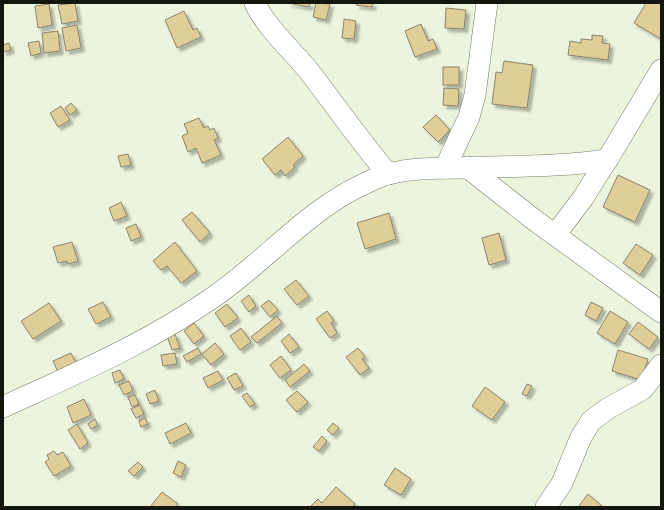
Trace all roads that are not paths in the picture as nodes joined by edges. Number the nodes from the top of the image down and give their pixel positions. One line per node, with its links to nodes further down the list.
1 (255, 3): 7 (street)
2 (487, 3): 6 (street)
3 (661, 70): 4 (street)
4 (607, 160): 5 (street); 8 (street)
5 (467, 167): 6 (street); 8 (street)
6 (445, 168): 7 (street)
7 (388, 174): 11 (street)
8 (555, 235): 9 (street)
9 (661, 312)
10 (661, 366): 12 (street)
11 (3, 407)
12 (546, 507)

